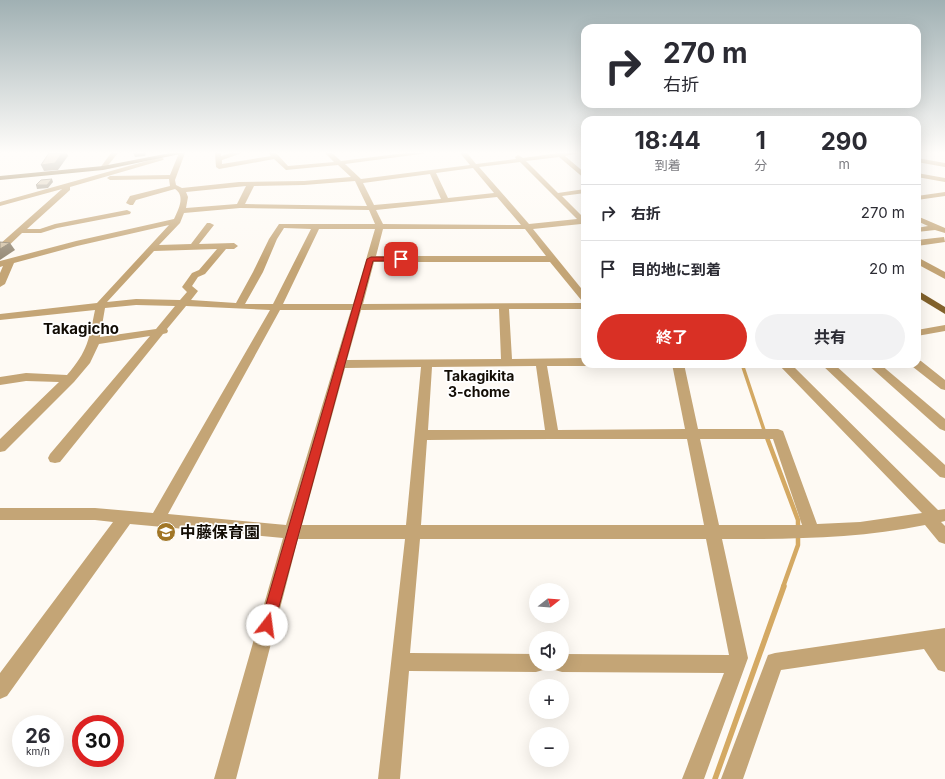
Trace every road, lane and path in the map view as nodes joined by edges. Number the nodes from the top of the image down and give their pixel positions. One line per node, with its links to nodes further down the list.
1 (53, 189): 17 (street)
2 (64, 189): 33 (street)
3 (176, 189): 16 (street)
4 (178, 189): 20 (street)
5 (248, 189): 18 (street)
6 (363, 189): 19 (street)
7 (441, 189): 15 (street)
8 (494, 189): 12 (street)
9 (551, 189): 13 (street)
10 (581, 192): 13 (street)
11 (945, 194): 14 (street)
12 (499, 195): 15 (street); 31 (street)
13 (557, 195): 22 (street)
14 (921, 197)
15 (446, 201): 19 (street)
16 (130, 203)
17 (0, 204)
18 (240, 206): 19 (street); 20 (street)
19 (372, 208): 29 (street)
20 (182, 211): 24 (street)
21 (126, 212): 33 (street)
22 (581, 219)
23 (921, 220): 30 (street)
24 (177, 221): 37 (street); 41 (street)
25 (581, 222): 31 (street)
26 (210, 225): 36 (street)
27 (945, 225): 30 (street)
28 (316, 226): 29 (street); 52 (street); 53 (street)
29 (380, 226): 31 (street); 39 (street)
30 (936, 226): 32 (street); 34 (street)
31 (527, 227): 40 (street)
32 (921, 229)
33 (19, 231): 38 (street)
34 (944, 235): 35 (street)
35 (921, 243)
36 (194, 247): 37 (street); 50 (street)
37 (152, 248): 51 (street)
38 (0, 249)
39 (371, 259): 40 (street); 56 (street)
40 (553, 259): 48 (street)
41 (10, 261): 43 (street); 47 (street)
42 (921, 262): 45 (street)
43 (0, 264)
44 (945, 267): 45 (street)
45 (933, 269): 46 (street)
46 (945, 276)
47 (0, 284)
48 (581, 294)
49 (921, 296): 57 (main road)
50 (183, 303): 51 (street); 52 (street); 61 (street)
51 (101, 305): 58 (street); 63 (street)
52 (239, 306): 53 (street)
53 (277, 306): 56 (street); 87 (street)
54 (504, 306): 55 (street); 56 (street); 65 (street)
55 (581, 306)
56 (357, 307): 67 (street)
57 (945, 311)
58 (4, 317): 59 (street)
59 (0, 326)
60 (945, 328): 62 (street)
61 (163, 331): 63 (street); 82 (street)
62 (921, 332)
63 (94, 341): 74 (street)
64 (581, 362): 66 (street)
65 (507, 363): 66 (street); 68 (street)
66 (541, 363): 80 (street)
67 (340, 364): 68 (street); 89 (street)
68 (427, 364): 79 (street)
69 (921, 367): 76 (street)
70 (679, 368): 78 (street)
71 (788, 368): 85 (street)
72 (831, 368): 83 (street)
73 (878, 368): 77 (street)
74 (70, 379): 75 (street); 81 (street)
75 (0, 381)
76 (945, 386)
77 (945, 426)
78 (692, 434): 80 (street); 88 (street); 91 (street)
79 (421, 435): 80 (street); 90 (street)
80 (552, 435)
81 (0, 447)
82 (55, 458)
83 (945, 473)
84 (0, 514): 86 (street)
85 (936, 517): 88 (street); 92 (street)
86 (125, 518): 87 (street); 99 (street)
87 (157, 520): 89 (street)
88 (812, 531): 91 (street)
89 (292, 532): 90 (street); 100 (street)
90 (413, 532): 91 (street); 94 (street)
91 (713, 533): 98 (street)
92 (945, 537)
93 (937, 638): 97 (street); 103 (street)
94 (400, 662): 95 (street); 101 (street)
95 (529, 663)
96 (569, 663): 98 (street)
97 (945, 663)
98 (736, 664): 102 (street)
99 (0, 689)
100 (225, 779)
101 (389, 779)
102 (693, 779)
103 (732, 779)

